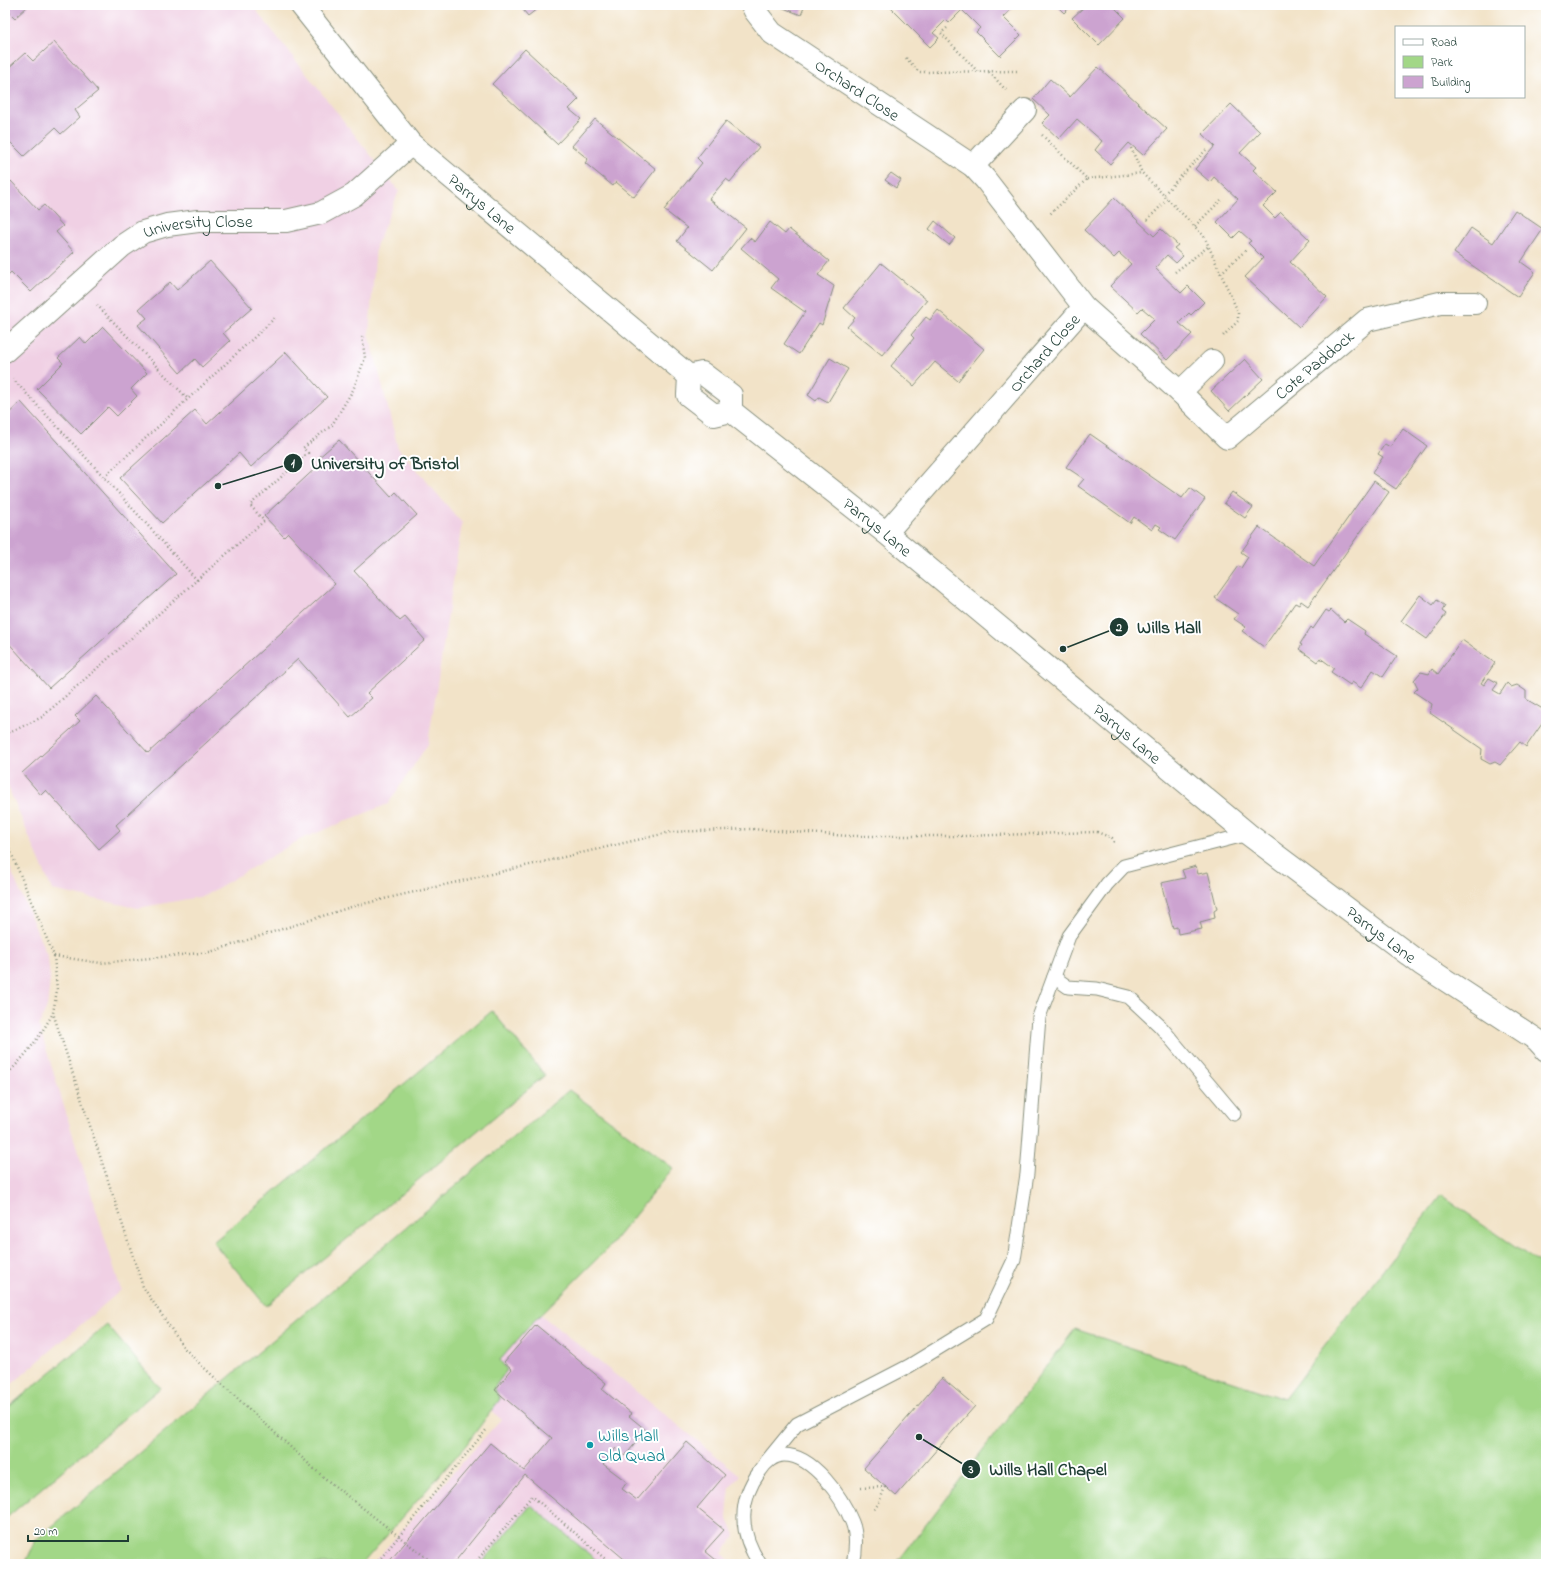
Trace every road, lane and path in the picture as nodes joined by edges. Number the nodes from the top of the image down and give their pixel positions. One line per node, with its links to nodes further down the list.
1 (301, 5): 9 (street, Parrys Lane)
2 (752, 5): 12 (street, Orchard Close)
3 (947, 28): 6 (path)
4 (906, 58): 6 (path)
5 (1019, 71): 7 (path)
6 (978, 72): 7 (path)
7 (989, 72): 8 (path)
8 (1025, 110): 12 (street); 14 (path)
9 (411, 144): 25 (street, University Close); 36 (street, Parrys Lane)
10 (1131, 148): 13 (path)
11 (1206, 150): 15 (path)
12 (973, 166): 20 (street, Orchard Close)
13 (1142, 172): 14 (path); 15 (path)
14 (1087, 179): 20 (path)
15 (1164, 194): 16 (path)
16 (1168, 199): 18 (path); 19 (path)
17 (1221, 200): 19 (path)
18 (1147, 220)
19 (1195, 226): 21 (path)
20 (1028, 234): 27 (street, Orchard Close)
21 (1208, 246): 23 (path); 24 (path)
22 (1246, 250): 24 (path)
23 (1175, 272)
24 (1221, 273): 31 (path)
25 (78, 284): 30 (street, University Close); 34 (path)
26 (1475, 303): 33 (street, Cote Paddock)
27 (1084, 307): 33 (street, Cote Paddock); 36 (street, Orchard Close)
28 (276, 317): 34 (path)
29 (362, 336): 37 (path)
30 (5, 351)
31 (1212, 361): 33 (street)
32 (10, 375): 35 (path)
33 (1180, 392)
34 (188, 399): 35 (path)
35 (104, 477): 37 (path)
36 (886, 533): 39 (street, Parrys Lane)
37 (196, 580): 38 (path)
38 (5, 735)
39 (1248, 834): 41 (lane); 45 (street, Parrys Lane)
40 (5, 838): 42 (path)
41 (1124, 866): 42 (path); 43 (lane)
42 (54, 956): 44 (path)
43 (1054, 977): 47 (lane); 49 (lane)
44 (53, 1012): 46 (path); 50 (path)
45 (1543, 1044)
46 (5, 1076)
47 (1234, 1114)
48 (487, 1429): 50 (path)
49 (766, 1462): 55 (lane); 56 (lane)
50 (399, 1537): 51 (path); 52 (path)
51 (376, 1564)
52 (434, 1564)
53 (474, 1564): 54 (path)
54 (611, 1564)
55 (760, 1564)
56 (853, 1564)

